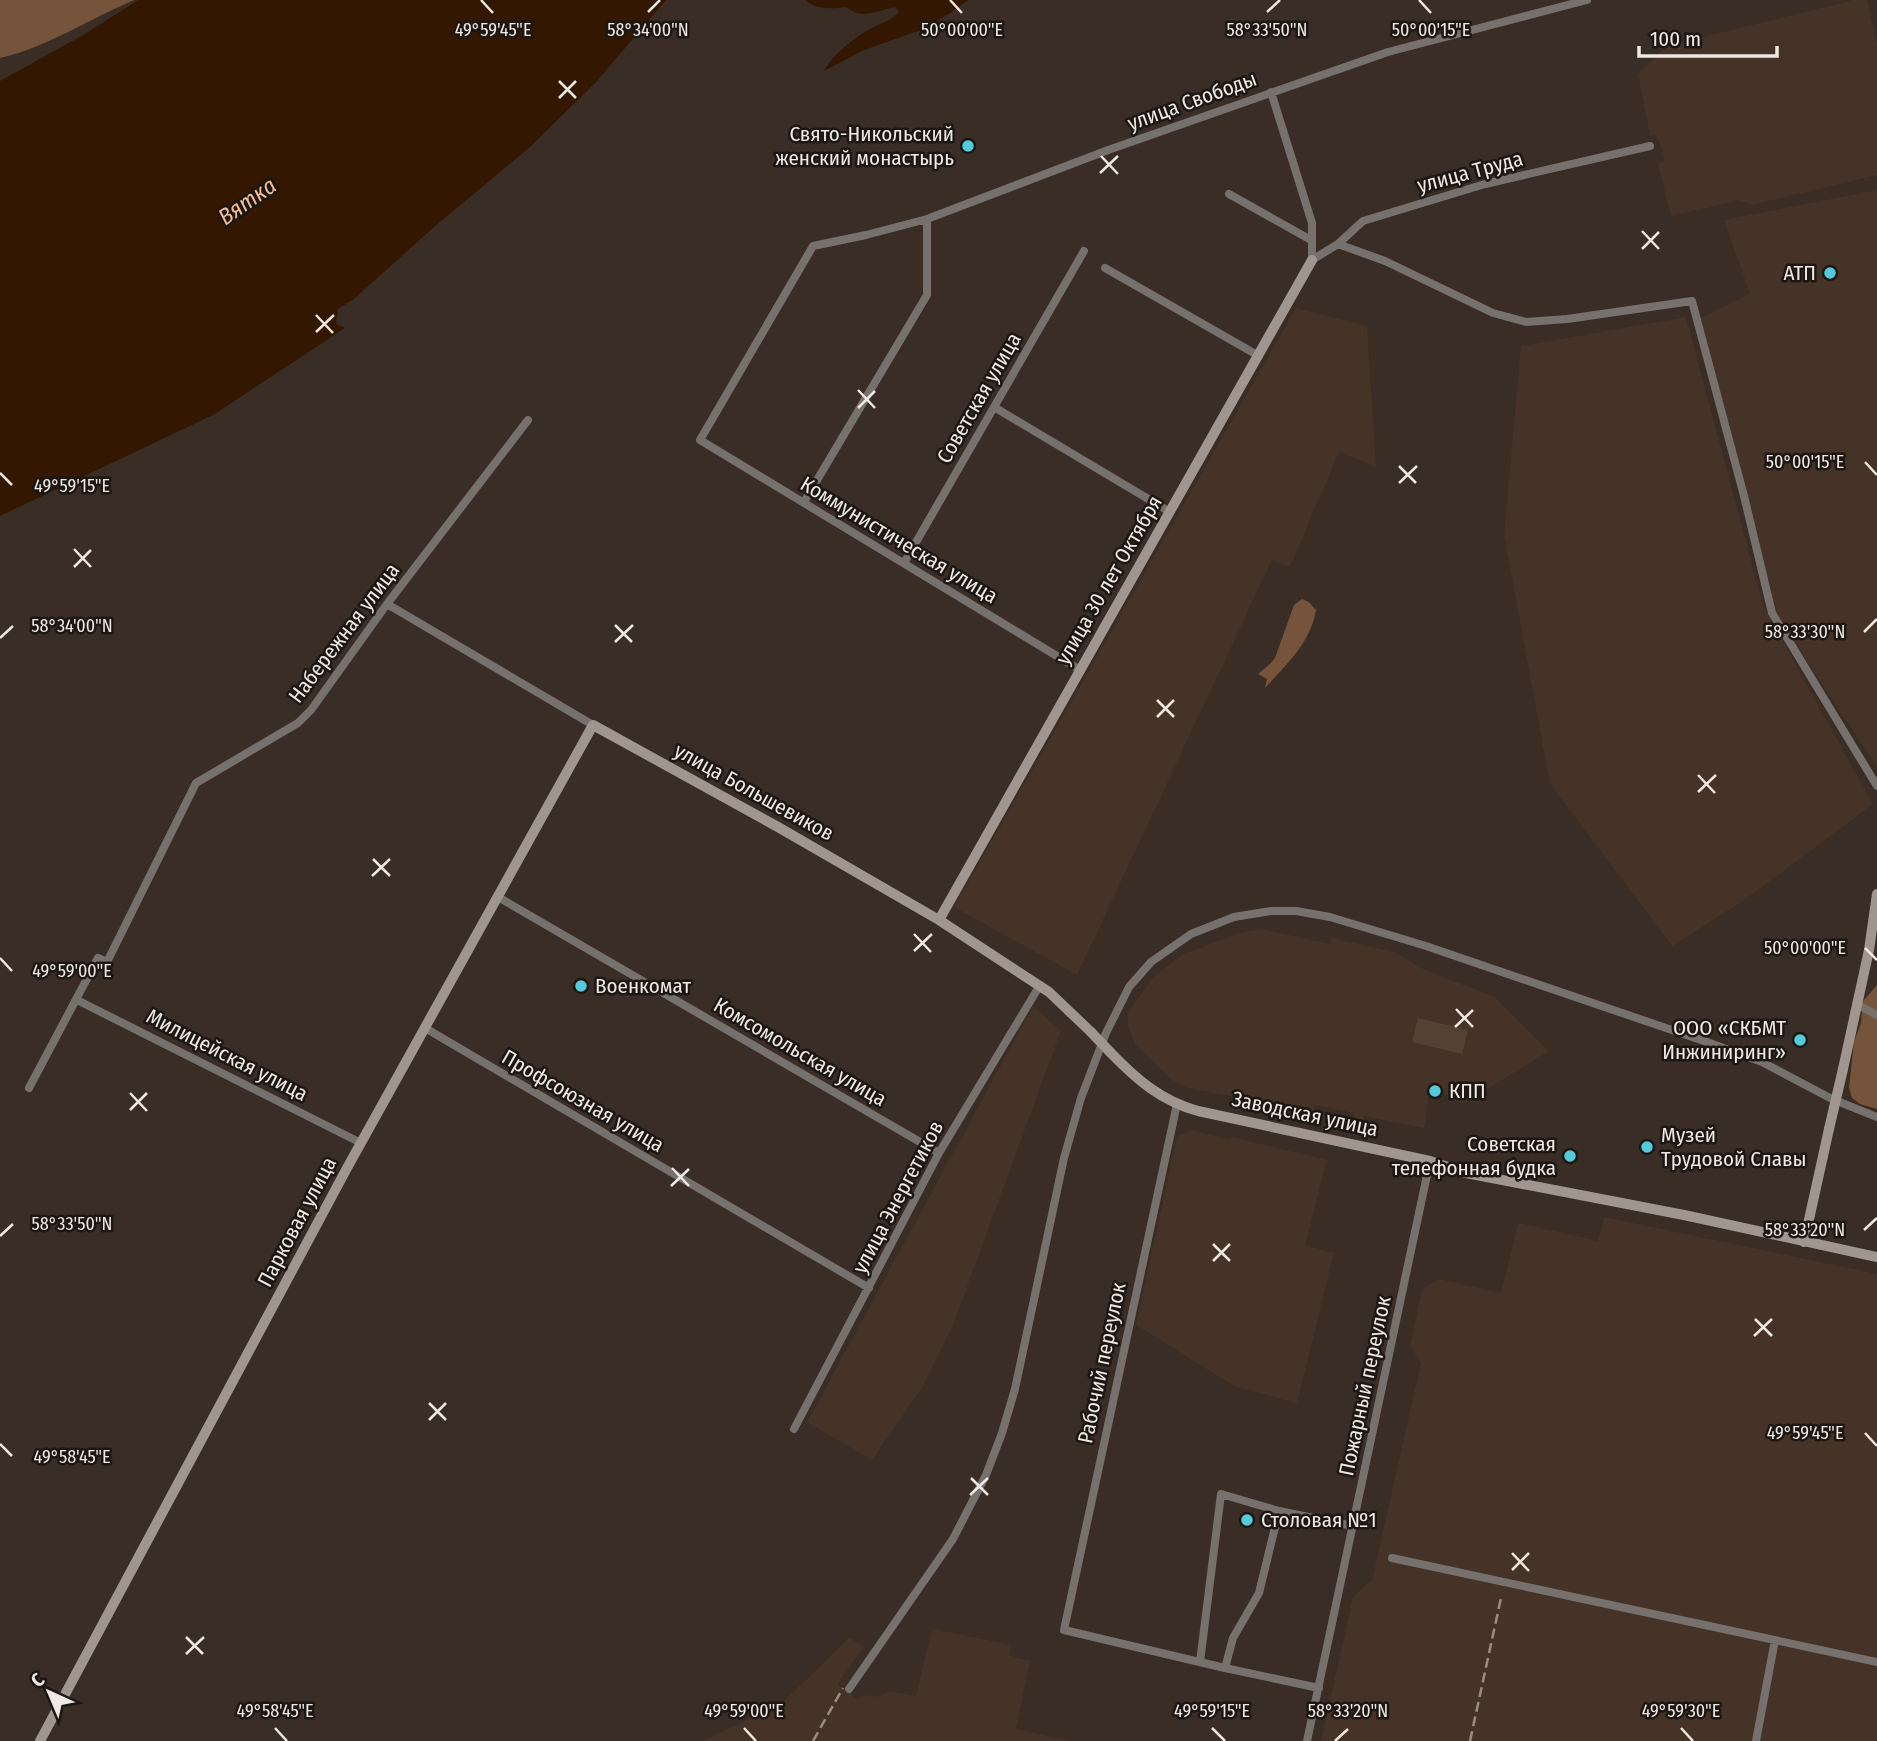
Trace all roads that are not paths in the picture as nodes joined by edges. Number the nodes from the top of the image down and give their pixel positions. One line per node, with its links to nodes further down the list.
1 (1587, 0): 2 (street, улица Свободы)
2 (1271, 92): 5 (street, улица Свободы); 6 (street)
3 (1650, 146): 7 (street, улица Труда)
4 (1229, 194): 6 (street)
5 (927, 219): 14 (street, улица Свободы); 15 (street)
6 (1311, 240): 9 (street)
7 (1338, 244): 9 (street, улица Труда); 21 (street)
8 (1084, 251): 12 (street, Советская улица)
9 (1312, 260): 11 (street, улица 30 лет Октября)
10 (1105, 268): 11 (street)
11 (1259, 356): 16 (street, улица 30 лет Октября)
12 (994, 407): 16 (street); 17 (street, Советская улица)
13 (528, 420): 18 (street, Набережная улица)
14 (700, 440): 15 (street, Коммунистическая улица)
15 (804, 502): 17 (street, Коммунистическая улица)
16 (1170, 512): 19 (street, улица 30 лет Октября)
17 (904, 563): 19 (street, Коммунистическая улица)
18 (387, 604): 20 (street, улица Большевиков); 27 (street, Набережная улица)
19 (1080, 670): 25 (street, улица 30 лет Октября)
20 (593, 725): 23 (street, Парковая улица); 25 (street, улица Большевиков)
21 (1877, 786)
22 (1877, 894): 24 (street)
23 (498, 897): 30 (street, Парковая улица); 36 (street, Комсомольская улица)
24 (1876, 911): 28 (street)
25 (939, 920): 26 (street, улица Большевиков)
26 (1040, 985): 31 (street, улица Большевиков, bridge); 36 (street, улица Энергетиков)
27 (77, 1000): 32 (street, Набережная улица); 35 (street, Милицейская улица)
28 (1858, 1005): 29 (street); 38 (street, bridge)
29 (1877, 1015)
30 (425, 1028): 35 (street, Парковая улица); 40 (street, Профсоюзная улица)
31 (1110, 1052): 33 (street, Заводская улица)
32 (29, 1088)
33 (1177, 1104): 37 (street, Заводская улица); 46 (street, Рабочий переулок)
34 (1877, 1117): 50 (street)
35 (361, 1143): 51 (street, Парковая улица)
36 (939, 1153): 40 (street, улица Энергетиков)
37 (1430, 1161): 38 (street, Заводская улица); 43 (street, Пожарный переулок)
38 (1804, 1242): 39 (street, Заводская улица)
39 (1877, 1257)
40 (869, 1288): 41 (street, улица Энергетиков)
41 (794, 1429)
42 (1279, 1511): 43 (street); 46 (street); 48 (street)
43 (1353, 1526): 49 (street, Пожарный переулок)
44 (1392, 1558): 45 (street)
45 (1775, 1640): 47 (street); 53 (street)
46 (1200, 1662): 48 (street)
47 (1877, 1662)
48 (1225, 1668): 49 (street)
49 (1319, 1688): 52 (street, Пожарный переулок)
50 (849, 1689)
51 (40, 1741)
52 (1307, 1741)
53 (1756, 1741)

